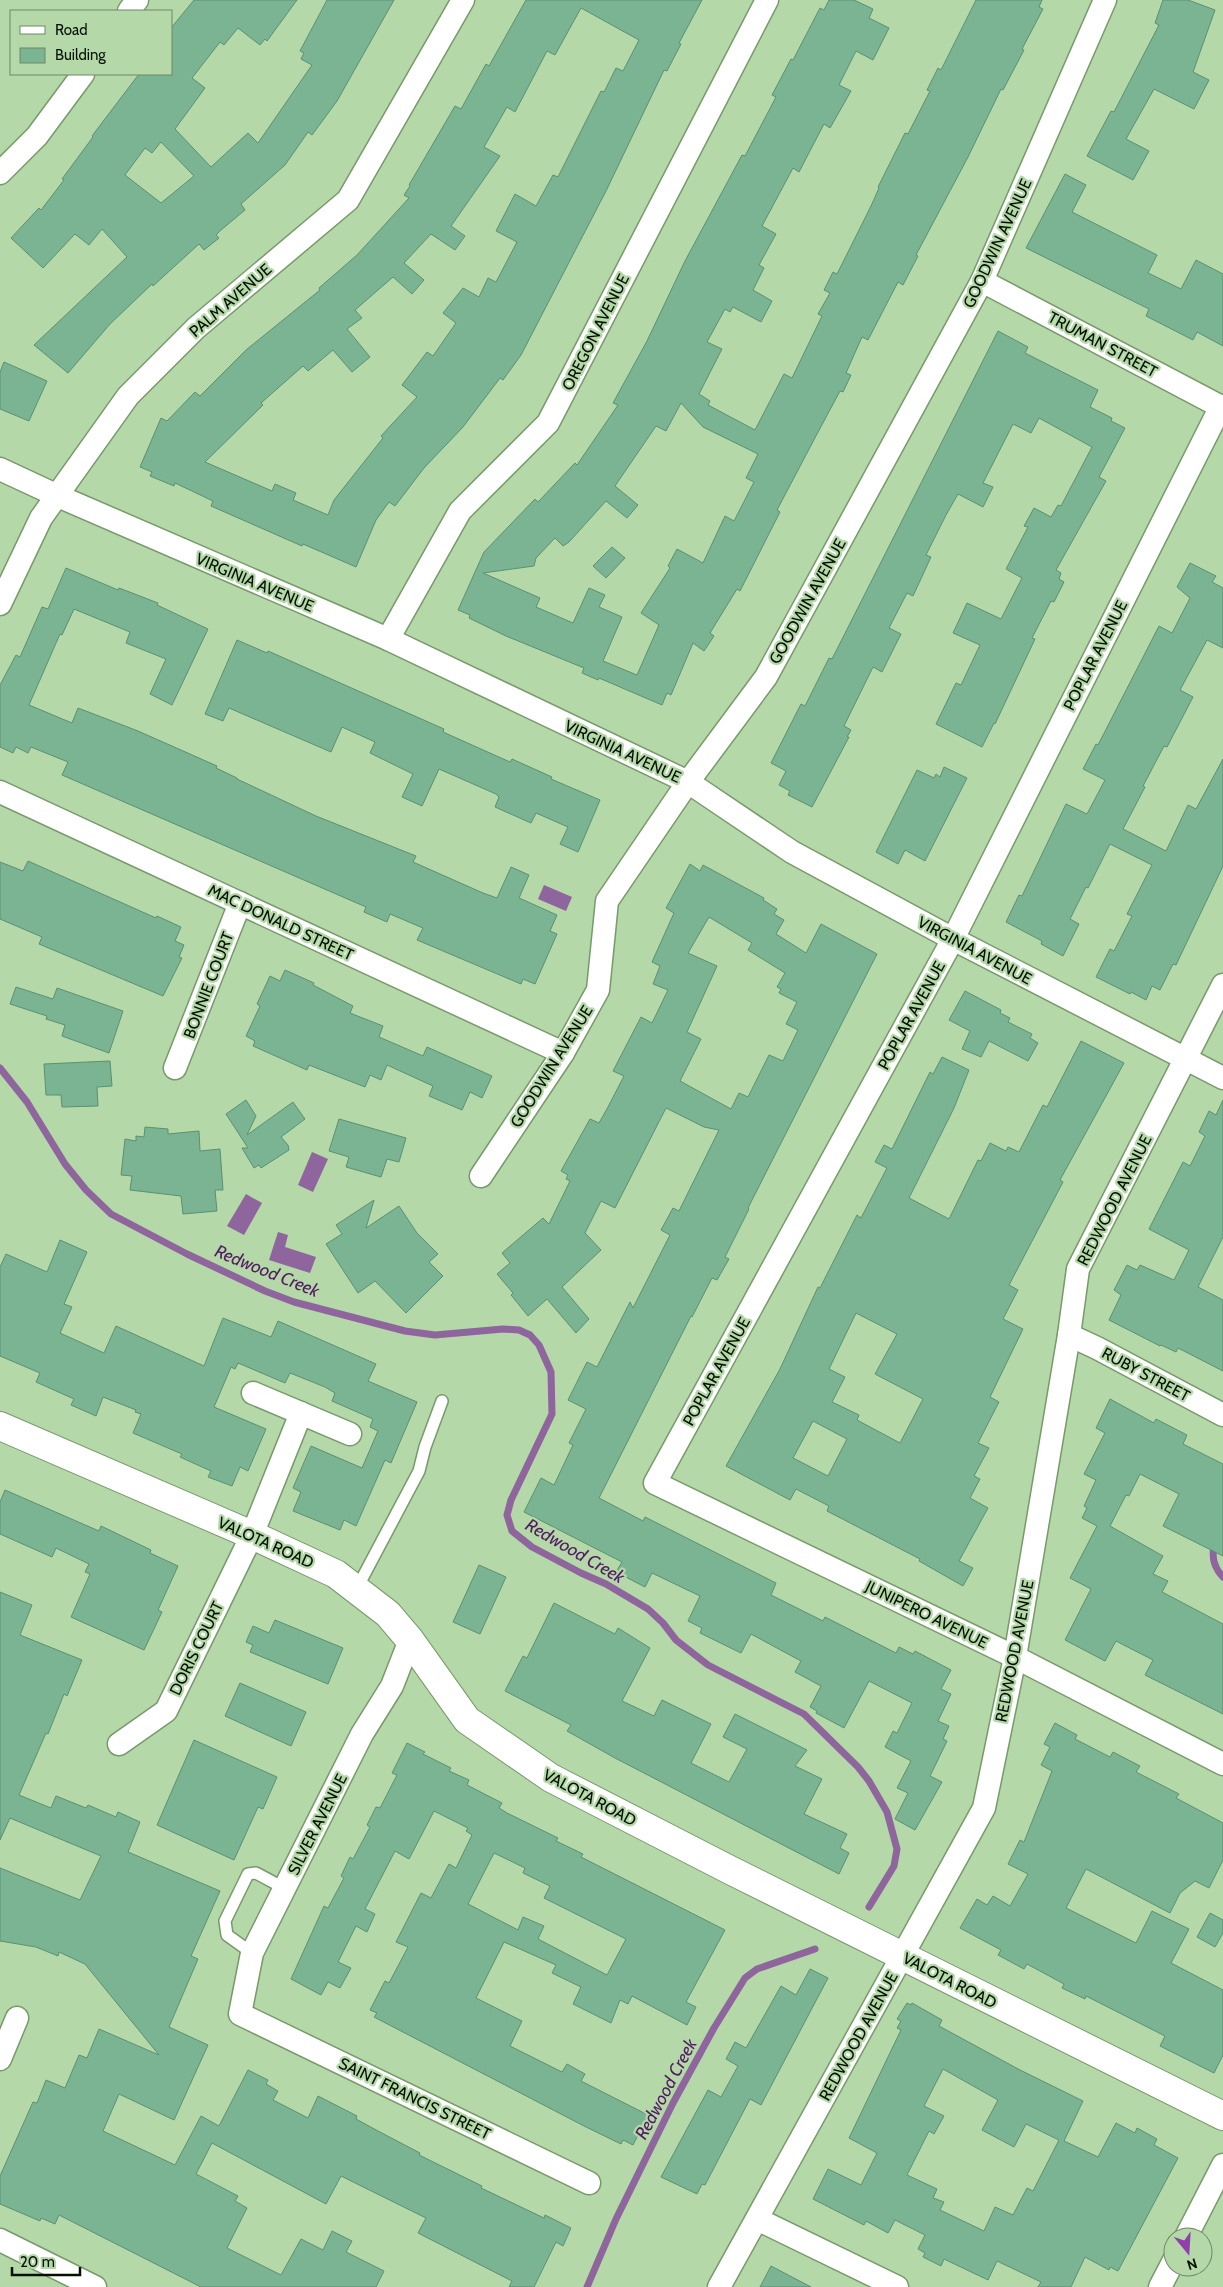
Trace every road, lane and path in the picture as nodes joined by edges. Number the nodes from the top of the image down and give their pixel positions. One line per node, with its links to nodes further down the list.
1 (463, 0): 9 (street, PALM AVENUE)
2 (767, 0): 11 (street, OREGON AVENUE)
3 (1105, 0): 6 (street, GOODWIN AVENUE)
4 (81, 75): 5 (street)
5 (0, 173)
6 (982, 281): 7 (street, TRUMAN STREET); 12 (street, GOODWIN AVENUE)
7 (1222, 407): 15 (street, POPLAR AVENUE)
8 (0, 469): 9 (street, VIRGINIA AVENUE)
9 (58, 496): 10 (street, PALM AVENUE); 11 (street, VIRGINIA AVENUE)
10 (0, 604)
11 (388, 639): 12 (street, VIRGINIA AVENUE)
12 (688, 782): 15 (street, VIRGINIA AVENUE); 17 (street, GOODWIN AVENUE)
13 (0, 792): 14 (street, MAC DONALD STREET)
14 (240, 902): 17 (street, MAC DONALD STREET); 19 (street, BONNIE COURT)
15 (953, 939): 18 (street, VIRGINIA AVENUE); 29 (street, POPLAR AVENUE)
16 (1223, 985): 18 (street, REDWOOD AVENUE)
17 (563, 1053): 21 (street, GOODWIN AVENUE)
18 (1186, 1059): 20 (street, VIRGINIA AVENUE); 22 (street, REDWOOD AVENUE)
19 (175, 1068)
20 (1223, 1078)
21 (480, 1176)
22 (1069, 1335): 26 (street, RUBY STREET); 33 (street, REDWOOD AVENUE)
23 (253, 1393): 25 (street)
24 (442, 1401): 31 (lane)
25 (301, 1413): 28 (street); 30 (street, DORIS COURT)
26 (1223, 1416)
27 (0, 1426): 30 (street, VALOTA ROAD)
28 (350, 1434)
29 (654, 1483): 33 (street, JUNIPERO AVENUE)
30 (252, 1535): 31 (street, VALOTA ROAD); 34 (street, DORIS COURT)
31 (356, 1590): 32 (street, VALOTA ROAD)
32 (410, 1640): 36 (street, SILVER AVENUE); 38 (street, VALOTA ROAD)
33 (1015, 1657): 35 (street, JUNIPERO AVENUE); 38 (street, REDWOOD AVENUE)
34 (119, 1744)
35 (1223, 1764)
36 (284, 1888): 37 (street, SILVER AVENUE); 37 (lane)
37 (252, 1953): 39 (street, SILVER AVENUE)
38 (902, 1956): 42 (street, VALOTA ROAD); 45 (street, REDWOOD AVENUE)
39 (240, 2014): 44 (street, SAINT FRANCIS STREET)
40 (17, 2018): 41 (street)
41 (0, 2058)
42 (1223, 2116)
43 (1223, 2165): 46 (street)
44 (589, 2183)
45 (757, 2218): 49 (street, REDWOOD AVENUE); 50 (street)
46 (1191, 2227)
47 (0, 2240): 48 (street)
48 (95, 2287)
49 (719, 2287)
50 (897, 2287)

